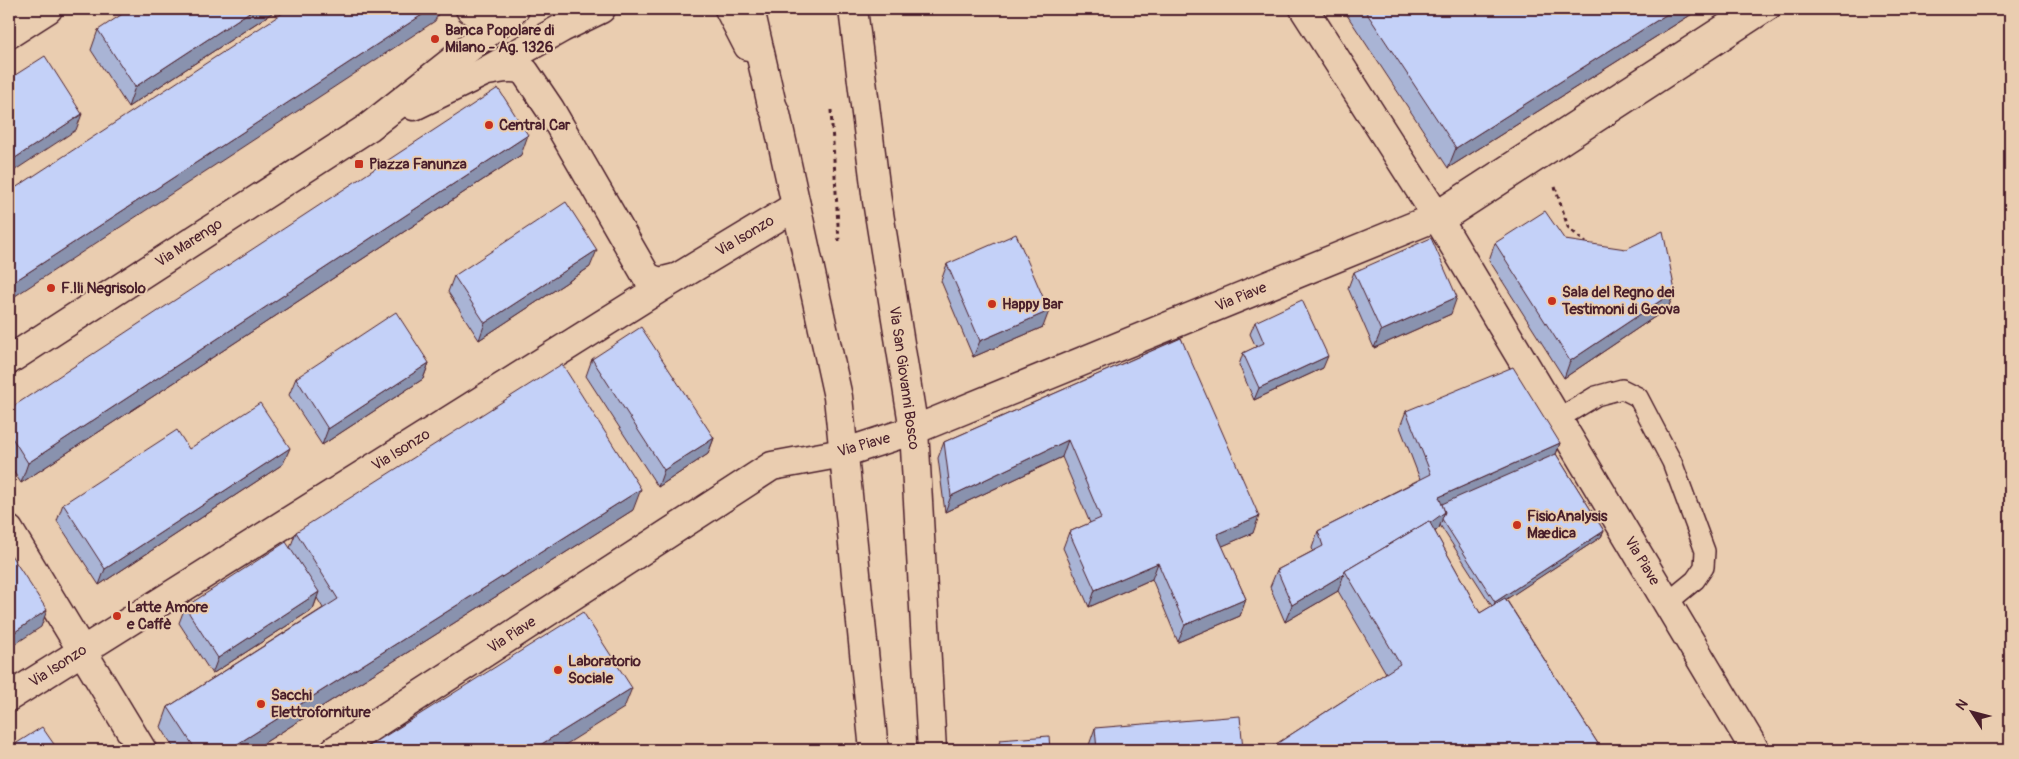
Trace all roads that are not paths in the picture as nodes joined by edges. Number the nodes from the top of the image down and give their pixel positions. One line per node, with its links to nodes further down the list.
1 (48, 9): 12 (street)
2 (470, 9): 3 (street)
3 (510, 9)
4 (515, 9): 15 (street, Via Marengo)
5 (601, 9): 13 (street, Via Marengo)
6 (729, 9): 14 (street)
7 (853, 9): 21 (street, Via San Giovanni Bosco)
8 (1304, 9): 17 (street, Via Piave)
9 (1747, 9): 17 (lane)
10 (1771, 9): 17 (lane)
11 (747, 15): 14 (street)
12 (9, 34)
13 (486, 71): 15 (street, Via Marengo); 18 (street)
14 (772, 105): 16 (street)
15 (369, 127): 19 (street, Via Marengo)
16 (796, 206): 18 (street, Via Isonzo); 22 (street)
17 (1437, 218): 20 (street, Via Piave); 21 (street, Via Piave)
18 (675, 278): 25 (street, Via Isonzo)
19 (9, 360)
20 (1558, 419): 24 (street, Via Piave); 24 (lane)
21 (914, 430): 22 (street, Via Piave); 30 (street, Via San Giovanni Bosco)
22 (843, 453): 28 (street, Via Piave); 29 (street)
23 (9, 530): 25 (street)
24 (1667, 603): 31 (street, Via Piave)
25 (81, 651): 26 (street, Via Isonzo); 27 (street)
26 (9, 697)
27 (142, 750)
28 (335, 750)
29 (874, 750)
30 (932, 750)
31 (1755, 750)

